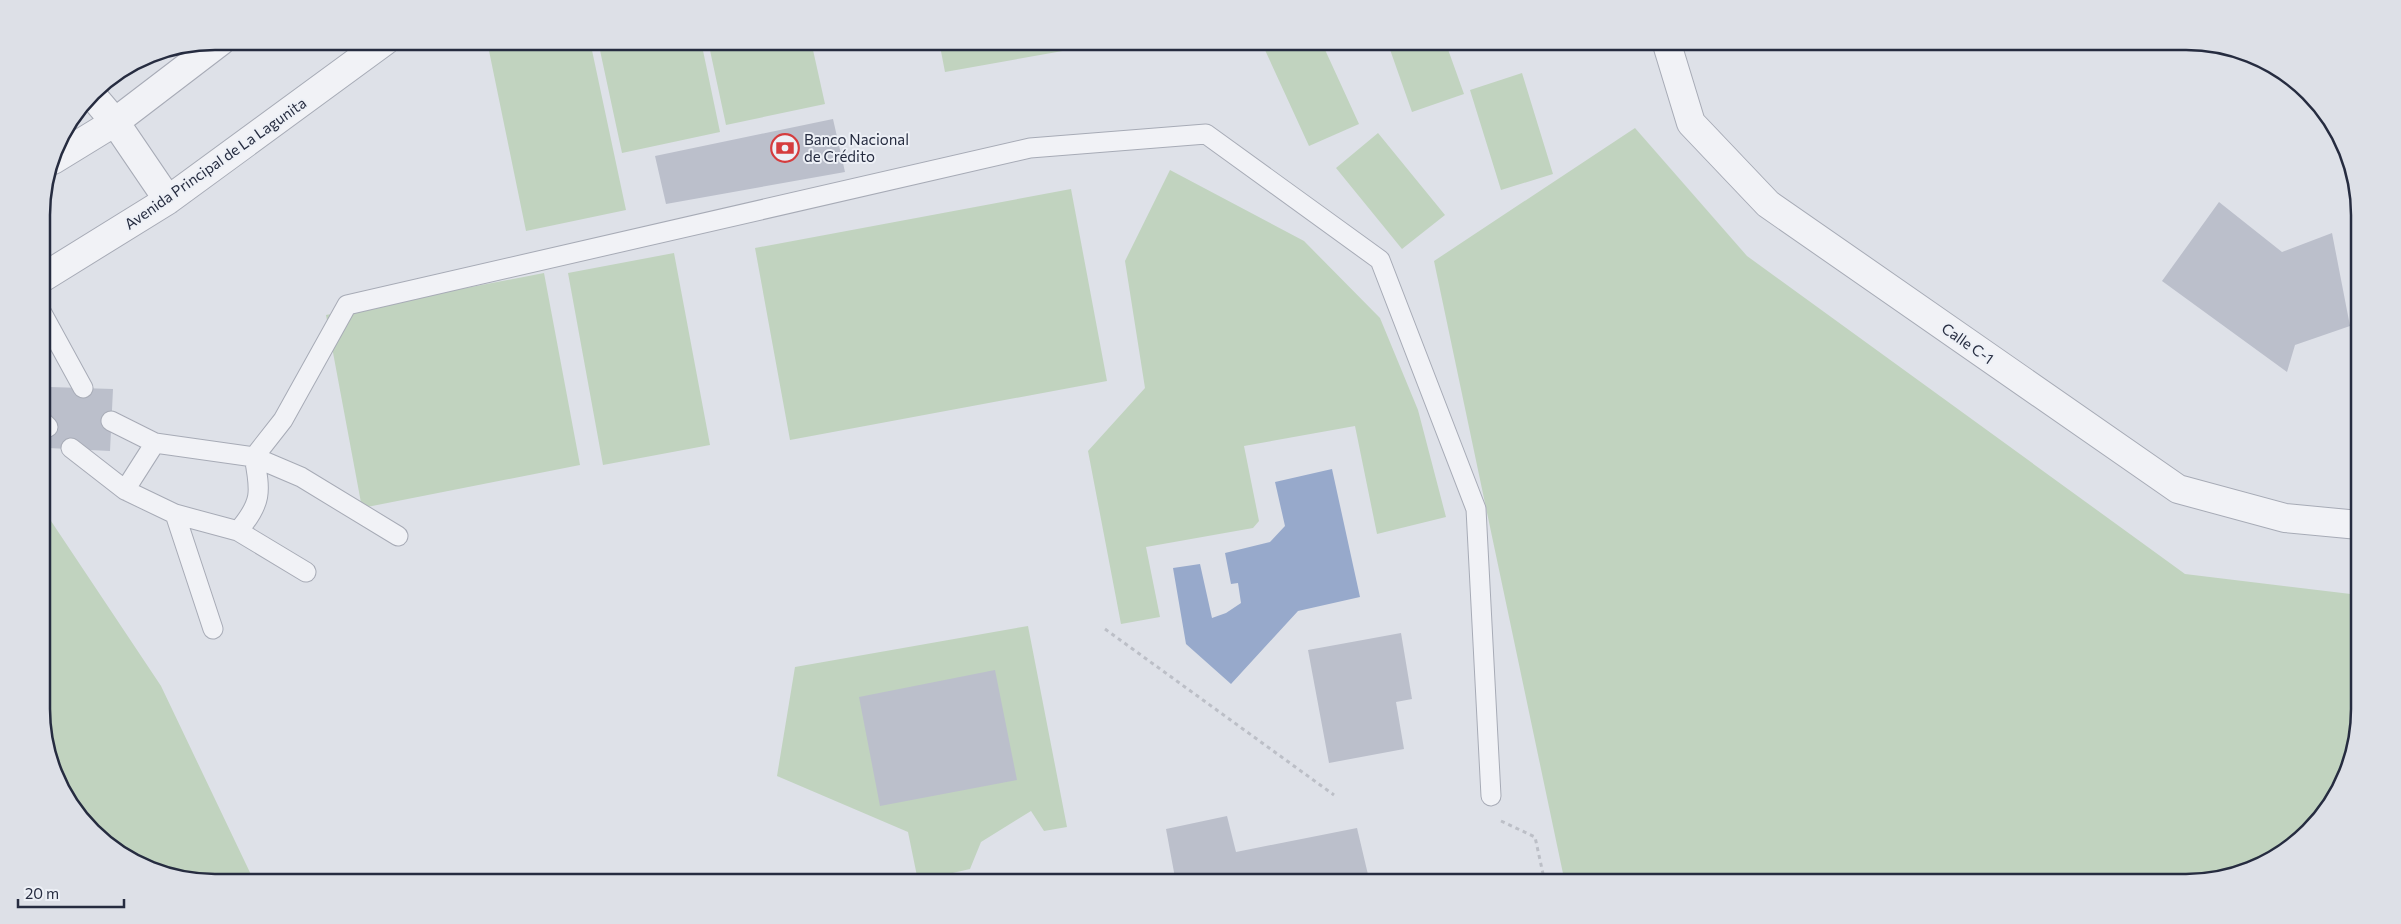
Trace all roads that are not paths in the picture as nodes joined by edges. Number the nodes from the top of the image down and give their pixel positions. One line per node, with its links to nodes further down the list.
1 (209, 50): 5 (street)
2 (373, 50): 7 (street, Avenida Principal de La Lagunita)
3 (1669, 50): 17 (street, Calle C-1)
4 (96, 100): 5 (street)
5 (115, 122): 6 (street); 7 (street)
6 (62, 154)
7 (168, 200): 8 (street, Avenida Principal de La Lagunita)
8 (50, 273)
9 (50, 328): 10 (lane)
10 (82, 388)
11 (111, 421): 12 (lane)
12 (155, 443): 14 (lane); 15 (lane)
13 (71, 448): 15 (lane)
14 (254, 457): 18 (lane); 19 (lane); 22 (lane)
15 (126, 490): 16 (lane)
16 (175, 514): 18 (lane); 21 (lane)
17 (2351, 524)
18 (238, 531): 20 (lane)
19 (398, 536)
20 (306, 572)
21 (213, 629)
22 (1491, 796)

